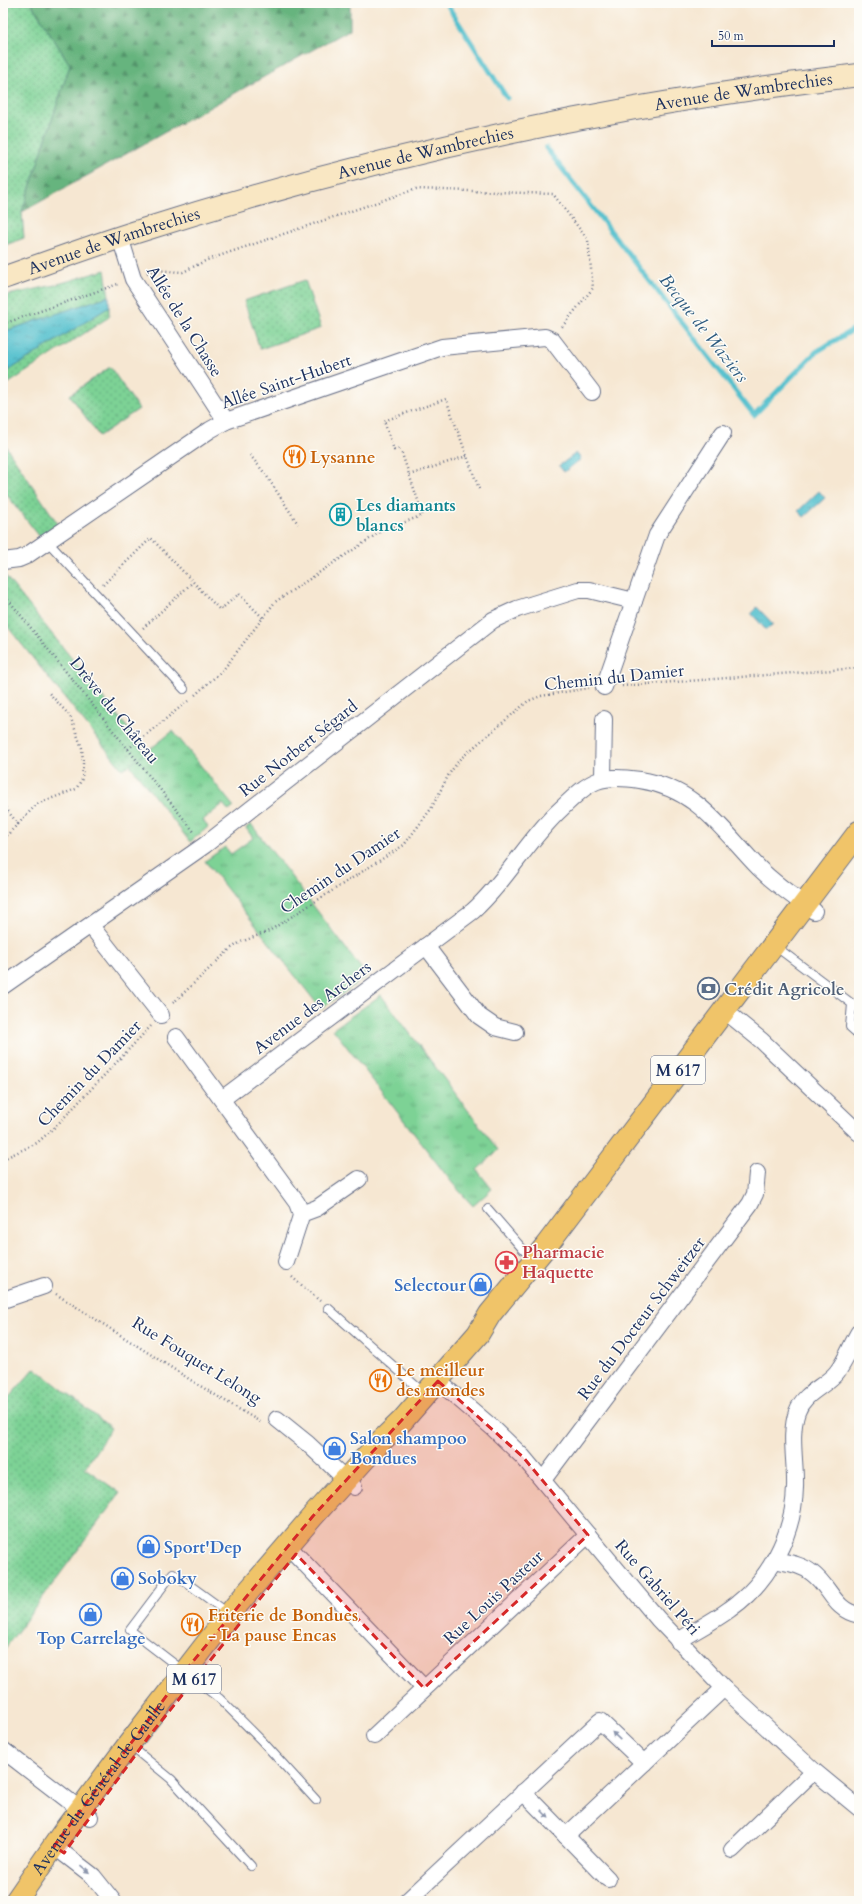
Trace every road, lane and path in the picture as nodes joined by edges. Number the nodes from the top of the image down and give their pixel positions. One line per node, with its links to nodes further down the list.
1 (859, 75): 2 (main road, Avenue de Wambrechies)
2 (120, 237): 3 (main road, Avenue de Wambrechies); 4 (street, Allée de la Chasse)
3 (3, 278)
4 (133, 279): 5 (path); 6 (path); 8 (street, Allée de la Chasse)
5 (3, 324)
6 (552, 340): 7 (street); 8 (street, Allée Saint-Hubert)
7 (592, 392)
8 (226, 421): 15 (street, Allée Saint-Hubert)
9 (723, 433): 20 (street)
10 (250, 455): 14 (path)
11 (467, 456): 12 (path); 12 (path); 13 (path)
12 (410, 475): 21 (path)
13 (479, 489)
14 (298, 524)
15 (47, 541): 16 (street, Allée Saint-Hubert); 19 (lane)
16 (3, 561)
17 (193, 582): 19 (path); 21 (path); 22 (path)
18 (3, 593): 28 (path, Drève du Château)
19 (95, 593): 22 (lane)
20 (634, 601): 24 (street); 34 (street, Rue Norbert Ségard)
21 (263, 618): 28 (path)
22 (135, 636): 25 (lane)
23 (859, 668): 24 (path, Chemin du Damier)
24 (604, 687): 44 (path, Chemin du Damier)
25 (184, 689)
26 (49, 693): 31 (path)
27 (604, 719): 29 (street)
28 (128, 749): 34 (path, Drève du Château)
29 (603, 779): 36 (street, Avenue des Archers); 38 (street, Avenue des Archers)
30 (3, 805): 31 (path)
31 (18, 824): 33 (path)
32 (859, 832): 36 (main road, Avenue du Général de Gaulle / M 617)
33 (3, 839)
34 (204, 845): 37 (street, Rue Norbert Ségard)
35 (859, 852): 36 (main road, Avenue du Général de Gaulle / M 617)
36 (809, 907): 39 (main road, Avenue du Général de Gaulle / M 617)
37 (91, 926): 40 (street, Rue Norbert Ségard); 44 (street)
38 (426, 946): 45 (street); 48 (street, Avenue des Archers)
39 (778, 949): 41 (lane); 43 (main road, Avenue du Général de Gaulle / M 617)
40 (3, 986)
41 (852, 1004): 42 (lane); 46 (lane)
42 (859, 1009)
43 (728, 1013): 49 (street); 56 (main road, Avenue du Général de Gaulle / M 617)
44 (161, 1015): 50 (path, Chemin du Damier)
45 (515, 1032)
46 (859, 1035)
47 (176, 1037): 48 (street)
48 (222, 1099): 54 (street)
49 (859, 1133)
50 (3, 1159)
51 (757, 1173): 63 (street, Rue du Docteur Schweitzer)
52 (359, 1179): 54 (street)
53 (488, 1209): 56 (lane)
54 (301, 1214): 55 (street)
55 (286, 1262): 59 (path)
56 (538, 1265): 61 (main road, Avenue du Général de Gaulle / M 617)
57 (44, 1286): 58 (street); 62 (path, Rue Fouquet Lelong)
58 (3, 1300)
59 (328, 1308): 61 (lane)
60 (859, 1332): 67 (street)
61 (432, 1388): 63 (street, Rue Gabriel Péri); 64 (main road, Avenue du Général de Gaulle / M 617)
62 (277, 1419): 64 (street, Rue Fouquet Lelong)
63 (543, 1480): 65 (street, Rue Gabriel Péri)
64 (350, 1483): 66 (main road, Avenue du Général de Gaulle / M 617)
65 (588, 1535): 70 (street, Rue Gabriel Péri); 72 (street, Rue Louis Pasteur)
66 (292, 1550): 68 (main road, Avenue du Général de Gaulle / M 617); 71 (main road, Avenue du Général de Gaulle / M 617); 72 (street)
67 (774, 1560): 69 (street); 70 (street)
68 (230, 1614): 71 (main road, Avenue du Général de Gaulle / M 617); 71 (lane)
69 (859, 1615)
70 (678, 1641): 73 (street, Rue Gabriel Péri)
71 (190, 1675): 76 (main road, Avenue du Général de Gaulle / M 617); 80 (lane); 82 (main road, Avenue du Général de Gaulle / M 617)
72 (424, 1688): 74 (street, Rue Louis Pasteur)
73 (724, 1688): 77 (street); 78 (street, Rue Gabriel Péri)
74 (374, 1736)
75 (3, 1750): 82 (street)
76 (138, 1752): 82 (main road, Avenue du Général de Gaulle / M 617); 86 (lane)
77 (644, 1763): 79 (street, one-way to 79); 83 (street)
78 (814, 1771): 81 (street, Rue Gabriel Péri); 85 (street)
79 (524, 1792): 83 (street, one-way to 83); 91 (street)
80 (316, 1800)
81 (859, 1808)
82 (85, 1813): 84 (main road, Avenue du Général de Gaulle / M 617)
83 (566, 1836): 87 (street)
84 (59, 1850): 88 (main road, Avenue du Général de Gaulle / M 617); 89 (main road, Avenue du Général de Gaulle / M 617); 90 (street, one-way to 90)
85 (732, 1850)
86 (251, 1866)
87 (608, 1879)
88 (16, 1901)
89 (31, 1901)
90 (113, 1901)
91 (407, 1901)

